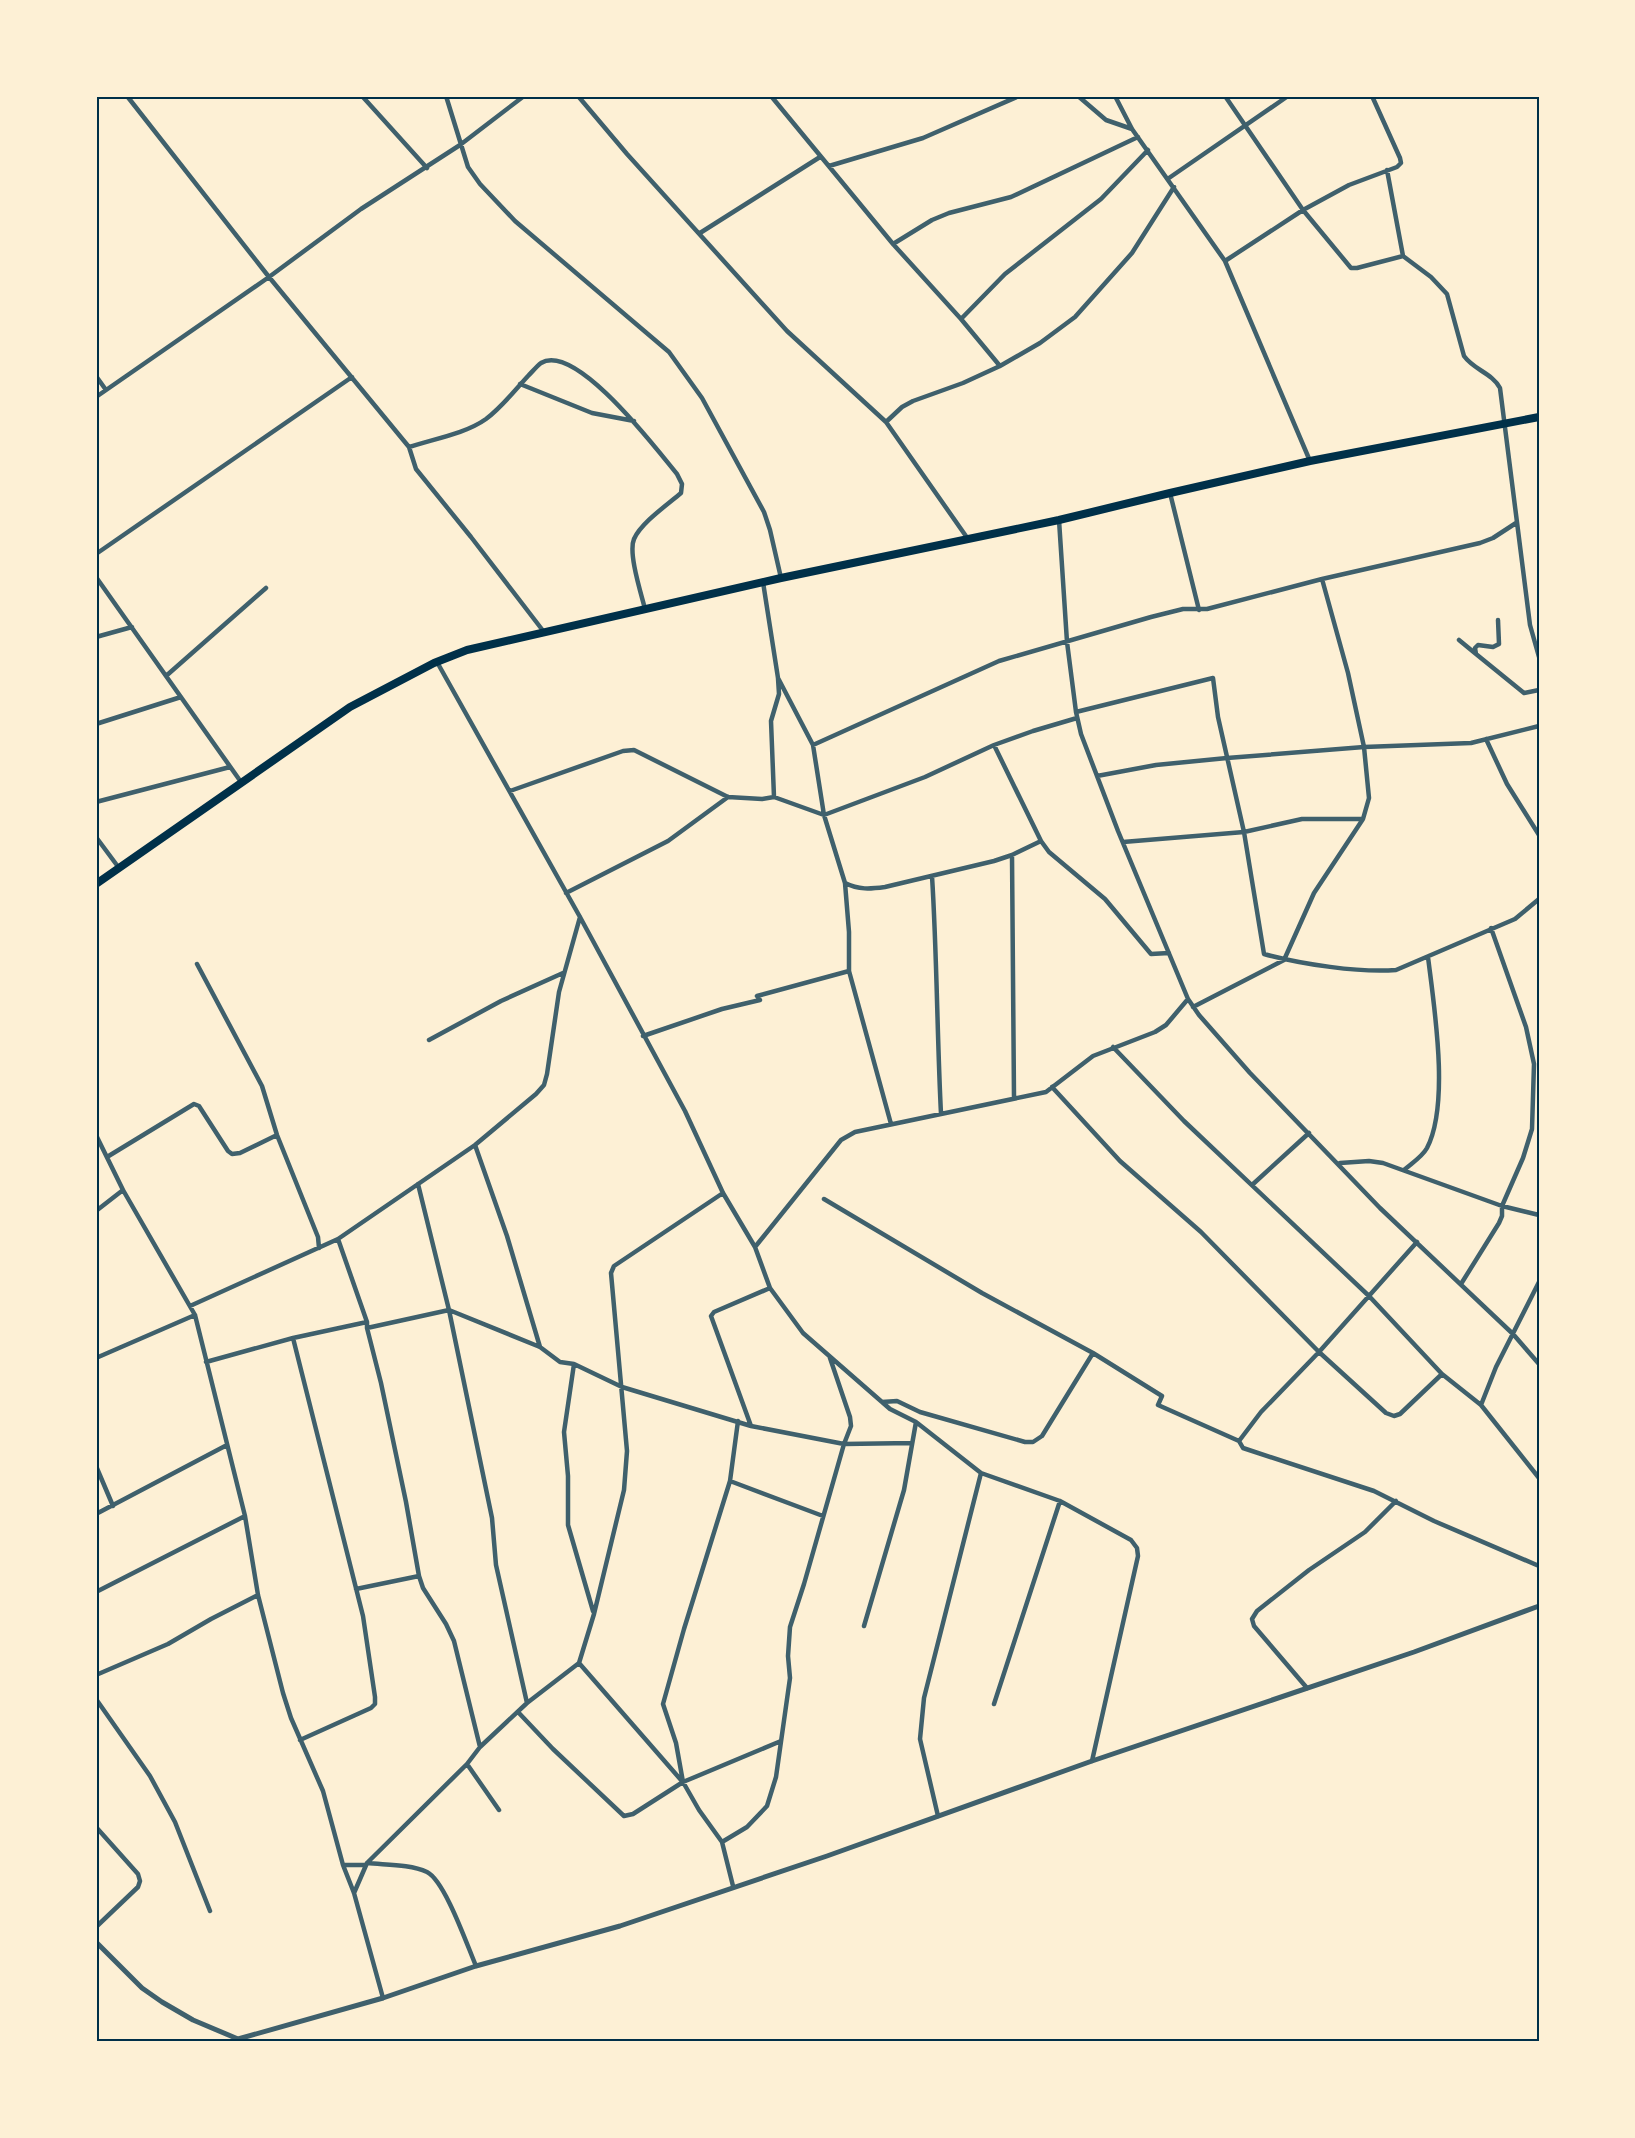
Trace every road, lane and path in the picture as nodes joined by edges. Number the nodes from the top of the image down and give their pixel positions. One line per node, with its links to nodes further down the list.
1 (128, 96): 29 (street)
2 (362, 96): 20 (street)
3 (446, 96): 16 (street)
4 (524, 96): 16 (street)
5 (578, 96): 25 (street)
6 (771, 96): 18 (street)
7 (1018, 96): 19 (street)
8 (1078, 96): 14 (street)
9 (1116, 96): 14 (street)
10 (1225, 96): 13 (street)
11 (1288, 96): 13 (street)
12 (1372, 96): 21 (street)
13 (1245, 125): 22 (street); 24 (street)
14 (1132, 129): 15 (street)
15 (1138, 137): 17 (street); 26 (street)
16 (460, 145): 20 (street); 49 (street)
17 (1148, 150): 22 (street); 30 (street)
18 (820, 157): 19 (street); 25 (street)
19 (829, 166): 26 (street)
20 (427, 168): 29 (street)
21 (1388, 170): 24 (street); 27 (street)
22 (1169, 178): 23 (street)
23 (1174, 187): 28 (street); 31 (street)
24 (1303, 210): 27 (street); 28 (street)
25 (700, 233): 39 (street)
26 (893, 244): 30 (street)
27 (1403, 256): 40 (street)
28 (1225, 261): 42 (street)
29 (269, 277): 33 (street); 35 (street)
30 (961, 319): 31 (street)
31 (999, 366): 39 (street)
32 (96, 376): 35 (street)
33 (352, 377): 41 (street); 47 (street)
34 (520, 384): 38 (street); 38 (street); 41 (street)
35 (106, 390): 36 (street)
36 (96, 397)
37 (1539, 417): 40 (highway)
38 (634, 421): 53 (street)
39 (886, 422): 46 (street)
40 (1504, 425): 42 (highway); 45 (street)
41 (408, 447): 57 (street)
42 (1310, 461): 43 (highway)
43 (1170, 493): 44 (highway); 54 (street)
44 (1059, 520): 46 (highway); 60 (street)
45 (1516, 524): 50 (street); 62 (street)
46 (968, 539): 49 (highway)
47 (96, 554)
48 (96, 577): 56 (street)
49 (781, 578): 51 (highway)
50 (1322, 579): 54 (street); 74 (street)
51 (763, 582): 53 (highway); 65 (street)
52 (266, 588): 64 (street)
53 (645, 609): 57 (highway)
54 (1199, 610): 60 (street)
55 (1498, 620): 61 (street)
56 (132, 627): 58 (street); 64 (street)
57 (544, 632): 63 (highway)
58 (96, 638)
59 (1459, 640): 61 (street)
60 (1066, 642): 68 (street); 72 (street)
61 (1476, 654): 66 (street)
62 (1539, 657)
63 (437, 662): 78 (highway); 79 (street)
64 (166, 676): 67 (street)
65 (778, 678): 72 (street); 81 (street)
66 (1539, 690)
67 (181, 698): 69 (street); 76 (street)
68 (1076, 715): 73 (street); 75 (street); 77 (street)
69 (96, 724)
70 (1539, 726): 71 (street)
71 (1486, 739): 74 (street); 86 (street)
72 (813, 746): 83 (street)
73 (994, 746): 83 (street); 88 (street)
74 (1364, 747): 75 (street); 84 (street)
75 (1227, 758): 77 (street); 85 (street)
76 (230, 767): 78 (street); 82 (street)
77 (1097, 776): 89 (street)
78 (241, 782): 91 (highway)
79 (510, 791): 80 (street); 95 (street)
80 (728, 797): 81 (street); 95 (street)
81 (774, 797): 83 (street)
82 (96, 801)
83 (824, 815): 93 (street)
84 (1363, 819): 85 (street); 101 (street)
85 (1244, 832): 89 (street); 101 (street)
86 (1539, 835)
87 (96, 837): 91 (street)
88 (1041, 841): 90 (street); 99 (street)
89 (1123, 842): 99 (street)
90 (1012, 855): 92 (street); 111 (street)
91 (119, 868): 94 (highway)
92 (932, 876): 93 (street); 112 (street)
93 (845, 883): 103 (street)
94 (96, 884)
95 (566, 893): 97 (street)
96 (1539, 899): 98 (street)
97 (580, 917): 104 (street); 107 (street)
98 (1491, 928): 100 (street); 126 (street)
99 (1169, 952): 105 (street)
100 (1428, 957): 101 (street); 120 (street)
101 (1284, 960): 106 (street)
102 (197, 964): 116 (street)
103 (849, 971): 107 (street); 113 (street)
104 (563, 973): 108 (street); 117 (street)
105 (1188, 999): 106 (street); 109 (street)
106 (1193, 1007): 114 (street)
107 (643, 1035): 124 (street)
108 (429, 1040)
109 (1113, 1047): 110 (street); 122 (street)
110 (1052, 1088): 111 (street); 144 (street)
111 (1014, 1098): 112 (street)
112 (941, 1114): 113 (street)
113 (891, 1124): 131 (street)
114 (1309, 1132): 119 (street); 122 (street)
115 (96, 1135): 118 (street)
116 (277, 1135): 118 (street); 132 (street)
117 (474, 1144): 121 (street); 143 (street)
118 (107, 1157): 123 (street)
119 (1340, 1163): 120 (street); 130 (street)
120 (1404, 1170): 126 (street)
121 (418, 1184): 129 (street); 138 (street)
122 (1252, 1185): 136 (street)
123 (123, 1190): 127 (street); 137 (street)
124 (723, 1193): 131 (street); 152 (street)
125 (824, 1199): 145 (street)
126 (1502, 1206): 128 (street); 134 (street)
127 (96, 1211)
128 (1539, 1215)
129 (338, 1239): 132 (street); 140 (street)
130 (1417, 1242): 134 (street); 136 (street)
131 (755, 1246): 135 (street)
132 (319, 1248): 137 (street)
133 (1539, 1282): 141 (street)
134 (1461, 1284): 141 (street)
135 (770, 1288): 146 (street); 157 (street)
136 (1369, 1296): 144 (street); 151 (street)
137 (190, 1306): 139 (street)
138 (449, 1310): 140 (street); 143 (street); 184 (street)
139 (195, 1315): 147 (street); 148 (street)
140 (367, 1325): 142 (street); 173 (street)
141 (1512, 1334): 150 (street); 154 (street)
142 (292, 1338): 148 (street); 174 (street)
143 (540, 1347): 149 (street)
144 (1319, 1352): 151 (street); 158 (street)
145 (1094, 1353): 153 (street); 158 (street)
146 (829, 1356): 153 (street); 160 (street)
147 (96, 1358)
148 (207, 1362): 161 (street)
149 (574, 1364): 152 (street); 178 (street)
150 (1539, 1364)
151 (1442, 1374): 154 (street)
152 (622, 1387): 155 (street); 178 (street)
153 (882, 1402): 156 (street)
154 (1481, 1405): 164 (street)
155 (738, 1421): 157 (street); 165 (street)
156 (916, 1422): 159 (street); 163 (street)
157 (751, 1426): 160 (street)
158 (1239, 1441): 166 (street)
159 (912, 1443): 160 (street); 179 (street)
160 (843, 1444): 171 (street)
161 (227, 1445): 168 (street); 170 (street)
162 (96, 1466): 168 (street)
163 (981, 1473): 167 (street); 194 (street)
164 (1539, 1478)
165 (730, 1481): 171 (street); 192 (street)
166 (1396, 1501): 172 (street); 182 (street)
167 (1060, 1502): 185 (street); 190 (street)
168 (113, 1506): 169 (street)
169 (96, 1514)
170 (244, 1516): 175 (street); 176 (street)
171 (823, 1516): 188 (street)
172 (1539, 1566)
173 (419, 1576): 174 (street); 189 (street)
174 (356, 1589): 187 (street)
175 (96, 1592)
176 (258, 1595): 181 (street); 187 (street)
177 (1539, 1606): 182 (street)
178 (594, 1614): 180 (street)
179 (864, 1626)
180 (579, 1663): 184 (street); 192 (street)
181 (96, 1675)
182 (1307, 1688): 190 (street)
183 (96, 1699): 201 (street)
184 (527, 1702): 186 (street)
185 (994, 1704)
186 (518, 1712): 189 (street); 192 (street)
187 (300, 1740): 198 (street)
188 (781, 1741): 192 (street); 196 (street)
189 (480, 1747): 191 (street)
190 (1092, 1761): 194 (street)
191 (467, 1764): 193 (street); 197 (street)
192 (683, 1782): 196 (street)
193 (499, 1810)
194 (938, 1816): 199 (street)
195 (96, 1827): 202 (street)
196 (722, 1842): 199 (street)
197 (367, 1864): 198 (street); 200 (street); 204 (street)
198 (343, 1865): 200 (street)
199 (733, 1886): 204 (street)
200 (354, 1893): 205 (street)
201 (210, 1911)
202 (96, 1927)
203 (96, 1942): 206 (street)
204 (476, 1966): 205 (street)
205 (383, 1998): 206 (street)
206 (238, 2039): 207 (street)
207 (230, 2042)

